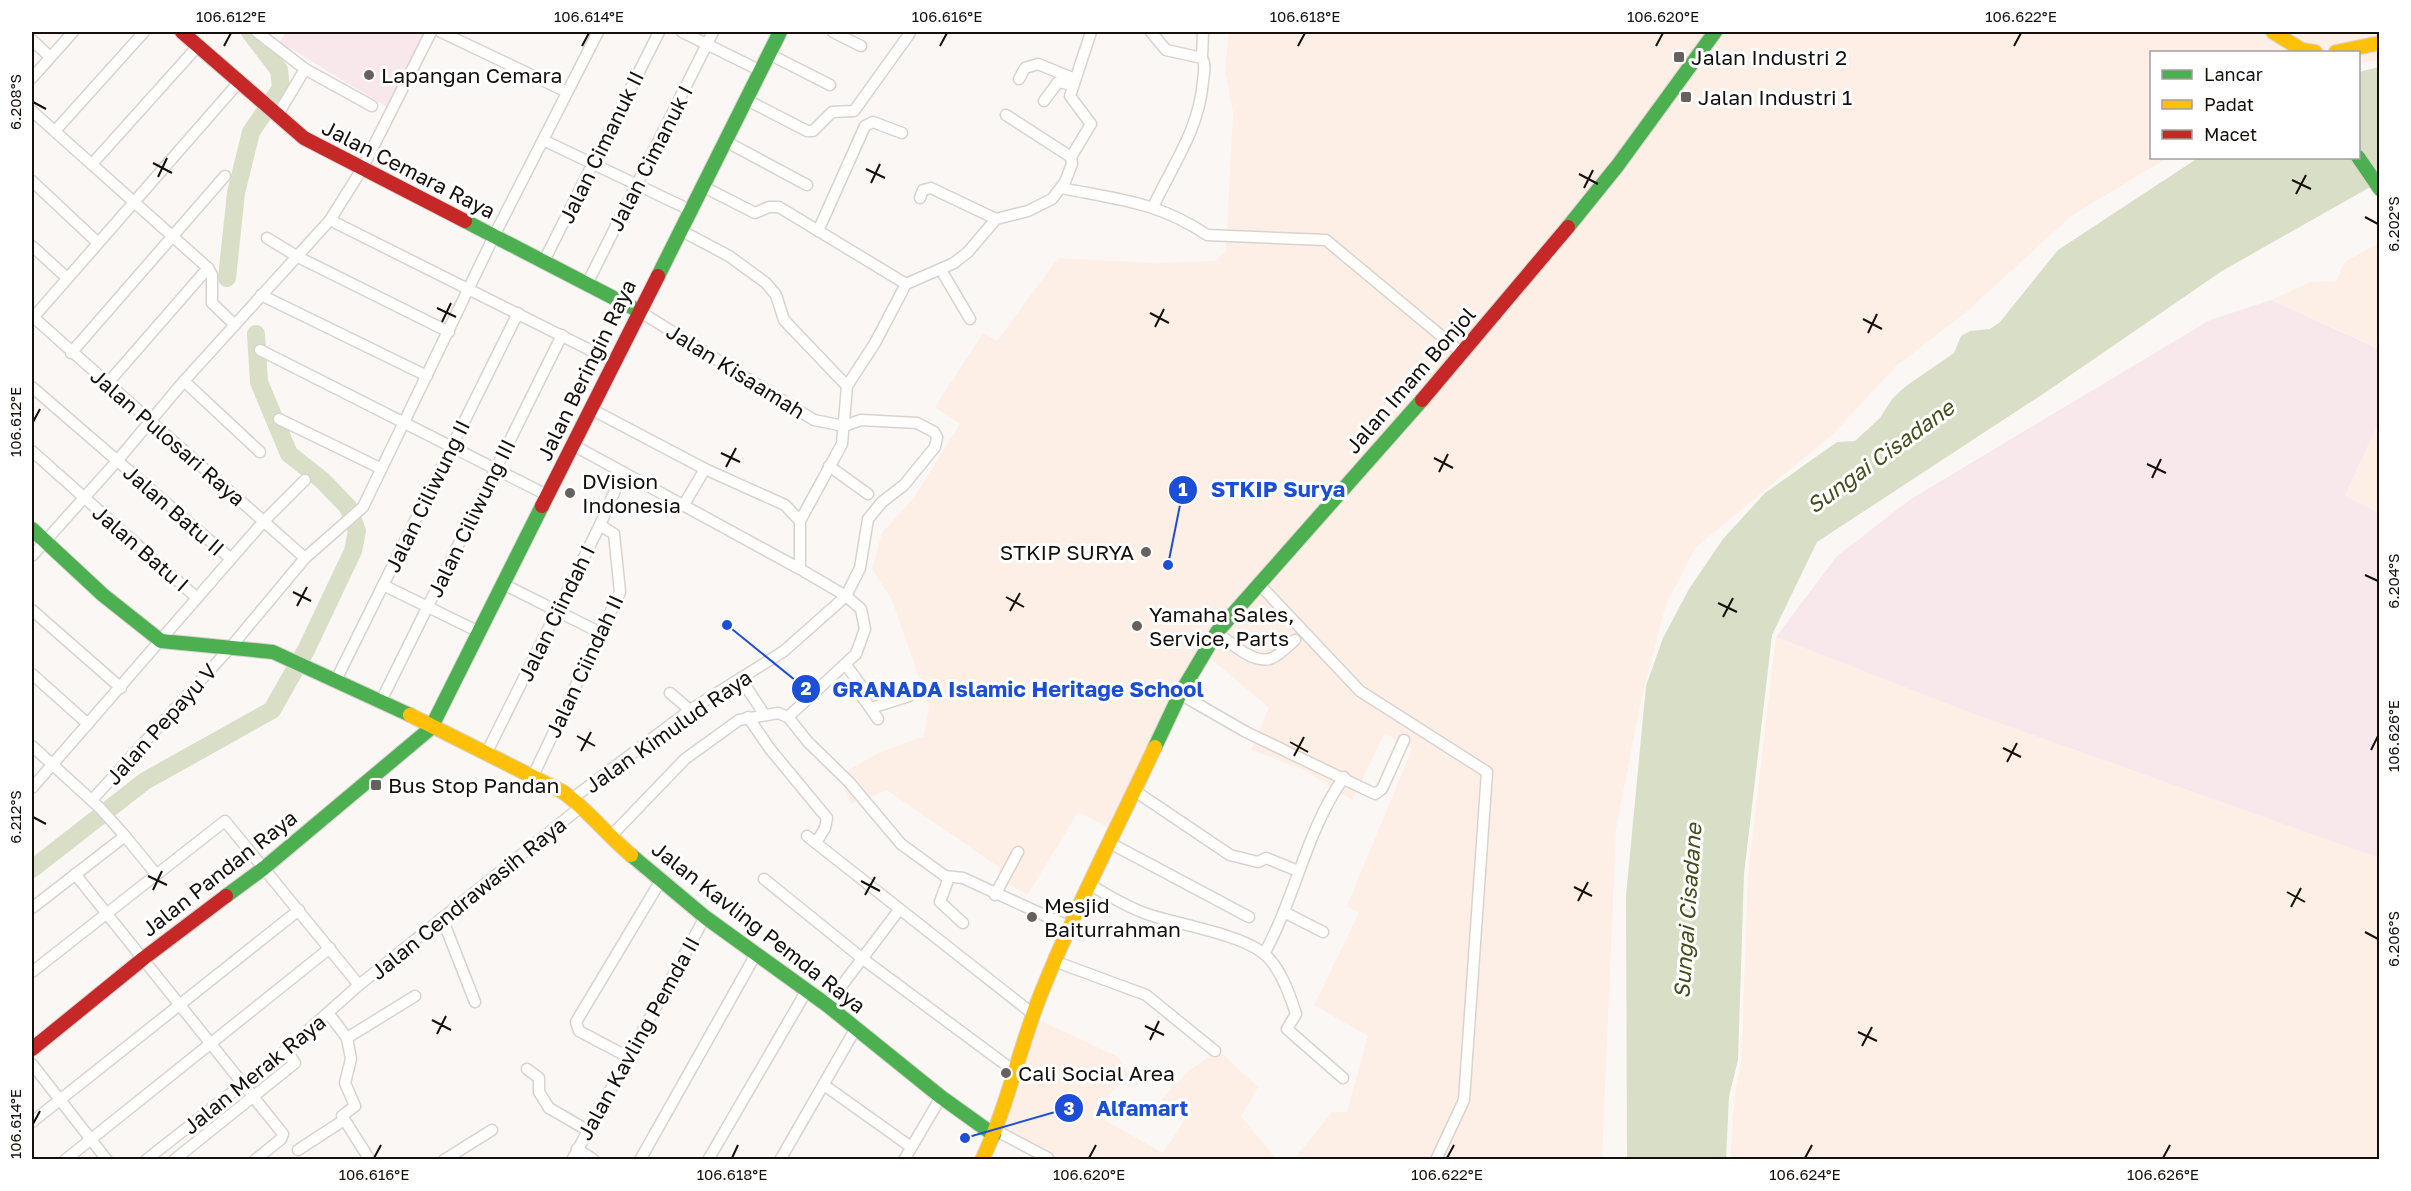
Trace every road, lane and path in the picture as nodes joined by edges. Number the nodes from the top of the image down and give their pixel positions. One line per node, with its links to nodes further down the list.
1 (73, 32): 28 (street)
2 (144, 32): 44 (street)
3 (182, 32): 22 (street, Jalan Cemara Raya)
4 (257, 32): 30 (street)
5 (431, 32): 52 (street)
6 (441, 32): 37 (street)
7 (598, 32): 37 (street)
8 (659, 32): 50 (street, Jalan Cimanuk II)
9 (682, 32): 21 (street)
10 (713, 32): 21 (street, Jalan Cimanuk I)
11 (780, 32): 27 (street, Jalan Beringin Raya)
12 (833, 32): 23 (street)
13 (1091, 32): 35 (street)
14 (1151, 32): 29 (street)
15 (1203, 32): 29 (street)
16 (1715, 32): 91 (street, Jalan Imam Bonjol)
17 (2272, 32): 24 (street); 25 (street)
18 (910, 33): 38 (street)
19 (32, 40): 28 (street)
20 (2379, 43): 26 (street)
21 (707, 44): 31 (street); 55 (street, Jalan Cimanuk I)
22 (198, 46): 34 (street, Jalan Cemara Raya); 51 (street)
23 (861, 46)
24 (2286, 51)
25 (2308, 51)
26 (2342, 51)
27 (769, 54): 31 (street, Jalan Beringin Raya); 36 (street)
28 (50, 57): 32 (street)
29 (1202, 58): 62 (street)
30 (304, 69): 40 (street); 43 (street)
31 (761, 71): 38 (street, Jalan Beringin Raya)
32 (32, 78)
33 (1020, 79): 35 (street)
34 (239, 82): 43 (street, Jalan Cemara Raya); 61 (street)
35 (1074, 82): 39 (street); 48 (street)
36 (830, 84)
37 (567, 92): 46 (street)
38 (747, 100): 47 (street, Jalan Beringin Raya)
39 (1044, 101)
40 (372, 106)
41 (32, 111): 44 (street)
42 (1006, 115): 48 (street)
43 (276, 116): 52 (street, Jalan Cemara Raya)
44 (55, 131): 51 (street)
45 (902, 133): 67 (street)
46 (543, 140): 50 (street); 69 (street)
47 (725, 141): 56 (street); 57 (street, Jalan Beringin Raya)
48 (1071, 157): 58 (street)
49 (2359, 159): 59 (street)
50 (593, 162): 55 (street); 74 (street, Jalan Cimanuk II)
51 (92, 164): 61 (street)
52 (362, 169): 64 (street); 69 (street, Jalan Cemara Raya)
53 (225, 176): 68 (street)
54 (32, 181): 71 (street)
55 (637, 185): 63 (street); 78 (street, Jalan Cimanuk I)
56 (807, 185)
57 (702, 186): 63 (street, Jalan Beringin Raya); 67 (street)
58 (1061, 188): 62 (street); 65 (street)
59 (2379, 189)
60 (920, 198): 65 (street)
61 (133, 201): 68 (street); 71 (street)
62 (1153, 207): 91 (street)
63 (690, 210): 66 (street, Jalan Beringin Raya)
64 (330, 219): 73 (street); 80 (street)
65 (996, 219): 76 (street)
66 (680, 230): 82 (street, Jalan Beringin Raya); 96 (street)
67 (818, 231): 79 (street)
68 (173, 236): 75 (street); 90 (street)
69 (494, 236): 74 (street, Jalan Cemara Raya); 80 (street)
70 (267, 238): 73 (street)
71 (98, 242): 77 (street)
72 (32, 246): 77 (street)
73 (298, 257): 81 (street); 87 (street)
74 (543, 263): 78 (street, Jalan Cemara Raya)
75 (208, 268): 86 (street); 95 (street)
76 (941, 270): 79 (street); 85 (street)
77 (66, 277): 84 (street)
78 (587, 284): 82 (street, Jalan Cemara Raya)
79 (906, 284): 96 (street)
80 (470, 288): 83 (street); 87 (street)
81 (261, 295): 86 (street); 93 (street)
82 (639, 311): 92 (street, Jalan Beringin Raya); 102 (street, Jalan Kisaamah)
83 (518, 313): 88 (street); 104 (street, Jalan Ciliwung II)
84 (32, 317): 90 (street, Jalan Pulosari Raya)
85 (970, 319)
86 (233, 324): 94 (street)
87 (449, 332): 93 (street)
88 (562, 335): 92 (street); 110 (street, Jalan Ciliwung III)
89 (260, 350): 101 (street)
90 (71, 353): 95 (street, Jalan Pulosari Raya)
91 (1463, 354): 127 (street, Jalan Imam Bonjol)
92 (614, 362): 98 (street, Jalan Beringin Raya)
93 (427, 376): 101 (street)
94 (184, 381): 100 (street); 106 (street)
95 (107, 384): 100 (street, Jalan Pulosari Raya)
96 (847, 386): 102 (street)
97 (32, 387): 107 (street, Jalan Batu II)
98 (591, 409): 103 (street, Jalan Beringin Raya); 111 (street)
99 (279, 419): 109 (street)
100 (150, 421): 107 (street); 118 (street, Jalan Pulosari Raya)
101 (404, 423): 104 (street); 109 (street)
102 (844, 426): 108 (street); 130 (street, Jalan Kisaamah)
103 (573, 445): 112 (street); 115 (street, Jalan Beringin Raya)
104 (452, 446): 110 (street); 129 (street, Jalan Ciliwung II)
105 (32, 451): 116 (street, Jalan Batu I)
106 (260, 453)
107 (117, 461): 116 (street); 125 (street, Jalan Batu II)
108 (830, 466): 114 (street); 119 (street)
109 (380, 468): 124 (street, Jalan Pepayu V)
110 (495, 468): 115 (street); 132 (street, Jalan Ciliwung III)
111 (705, 469): 117 (street); 119 (street)
112 (623, 472): 117 (street); 120 (street, Jalan Ciindah I)
113 (305, 480): 118 (street)
114 (868, 494)
115 (547, 495): 128 (street, Jalan Beringin Raya)
116 (84, 498): 122 (street); 131 (street, Jalan Batu I)
117 (683, 506): 126 (street)
118 (264, 521): 124 (street, Jalan Pulosari Raya); 125 (street)
119 (800, 521): 126 (street)
120 (600, 525): 134 (street, Jalan Ciindah I); 137 (street, Jalan Ciindah II)
121 (32, 529): 122 (street)
122 (44, 541): 123 (street); 139 (street)
123 (32, 556)
124 (305, 558): 140 (street, Jalan Pepayu V)
125 (231, 559): 131 (street)
126 (800, 569): 130 (street)
127 (1258, 583): 136 (street, Jalan Imam Bonjol); 245 (street)
128 (503, 584): 134 (street); 135 (street, Jalan Beringin Raya)
129 (384, 585): 132 (street); 144 (street, Jalan Ciliwung II)
130 (846, 596): 141 (street); 143 (street, Jalan Kimulud Raya)
131 (197, 598): 139 (street)
132 (428, 606): 135 (street); 149 (street, Jalan Ciliwung III)
133 (32, 610): 145 (street)
134 (556, 611): 137 (street); 160 (street, Jalan Ciindah I)
135 (479, 632): 157 (street, Jalan Beringin Raya)
136 (1216, 632): 138 (street); 147 (street, Jalan Imam Bonjol)
137 (600, 633): 162 (street, Jalan Ciindah II)
138 (1295, 640)
139 (161, 641): 140 (street, Jalan Kavling Pemda Raya); 145 (street)
140 (230, 648): 144 (street, Jalan Kavling Pemda Raya); 167 (street, Jalan Pepayu V)
141 (846, 665): 150 (street); 154 (street)
142 (32, 674): 156 (street)
143 (741, 679): 151 (street, Jalan Kimulud Raya); 152 (street)
144 (336, 680): 149 (street, Jalan Kavling Pemda Raya)
145 (120, 688): 156 (street)
146 (670, 693): 151 (street)
147 (1180, 694): 163 (street); 165 (street, Jalan Imam Bonjol)
148 (909, 696): 150 (street)
149 (381, 701): 157 (street, Jalan Kavling Pemda Raya)
150 (871, 708): 155 (street)
151 (690, 710): 166 (street, Jalan Kimulud Raya)
152 (764, 714): 153 (street); 154 (street)
153 (748, 717): 169 (street); 183 (street)
154 (789, 717): 176 (street)
155 (878, 719)
156 (88, 724): 161 (street)
157 (431, 728): 160 (street, Jalan Kavling Pemda Raya); 172 (street, Jalan Pandan Raya)
158 (1404, 740): 163 (street)
159 (32, 746): 161 (street)
160 (486, 754): 162 (street, Jalan Kavling Pemda Raya)
161 (53, 765): 164 (street); 167 (street)
162 (533, 776): 166 (street, Jalan Kavling Pemda Raya)
163 (1344, 777): 173 (street)
164 (32, 788)
165 (1135, 790): 170 (street, Jalan Imam Bonjol); 173 (street)
166 (577, 802): 169 (street, Jalan Kavling Pemda Raya); 188 (street, Jalan Cendrawasih Raya)
167 (96, 804): 168 (street)
168 (125, 836): 174 (street); 175 (street)
169 (610, 837): 178 (street, Jalan Kavling Pemda Raya)
170 (1110, 843): 179 (street, Jalan Imam Bonjol); 187 (street)
171 (1018, 852): 180 (street)
172 (264, 868): 175 (street, Jalan Cendrawasih Raya); 182 (street, Jalan Cendrawasih Raya); 195 (street, Jalan Pandan Raya)
173 (1298, 871): 184 (street)
174 (75, 874): 181 (street); 185 (street)
175 (156, 874): 185 (street)
176 (949, 877): 180 (street); 189 (street)
177 (764, 879): 196 (street)
178 (661, 880): 186 (street, Jalan Kavling Pemda Raya); 213 (street)
179 (1089, 884): 190 (street, Jalan Imam Bonjol); 194 (street)
180 (994, 895): 190 (street)
181 (32, 908)
182 (299, 910): 192 (street, Jalan Cendrawasih Raya); 203 (street)
183 (899, 910): 196 (street); 206 (street)
184 (1284, 912): 191 (street); 194 (street)
185 (106, 913): 195 (street); 198 (street)
186 (705, 917): 193 (street, Jalan Kavling Pemda Raya); 213 (street, Jalan Kavling Pemda II)
187 (1249, 917)
188 (442, 918): 199 (street, Jalan Cendrawasih Raya); 202 (street)
189 (963, 922)
190 (1070, 927): 197 (street, Jalan Imam Bonjol)
191 (1323, 932)
192 (330, 948): 199 (street, Jalan Cendrawasih Raya); 209 (street)
193 (756, 954): 200 (street, Jalan Kavling Pemda Raya); 240 (street)
194 (1264, 954): 217 (street)
195 (144, 958): 203 (street); 210 (street, Jalan Pandan Raya)
196 (863, 959): 204 (street); 216 (street)
197 (1054, 961): 206 (street, Jalan Imam Bonjol); 212 (street)
198 (32, 972)
199 (359, 985): 205 (street, Jalan Merak Raya)
200 (807, 990): 204 (street, Jalan Kavling Pemda Raya); 241 (street)
201 (416, 996): 208 (street)
202 (475, 1002)
203 (180, 1003): 209 (street); 221 (street)
204 (827, 1005): 207 (street, Jalan Kavling Pemda Raya)
205 (329, 1014): 208 (street); 211 (street, Jalan Merak Raya)
206 (1033, 1014): 216 (street, Jalan Imam Bonjol)
207 (856, 1028): 218 (street); 220 (street, Jalan Kavling Pemda Raya)
208 (347, 1038): 222 (street)
209 (210, 1041): 219 (street); 227 (street)
210 (32, 1049)
211 (286, 1050): 219 (street, Jalan Merak Raya); 219 (street)
212 (1215, 1052)
213 (628, 1058): 225 (street, Jalan Kavling Pemda II)
214 (32, 1064): 221 (street)
215 (527, 1069): 225 (street)
216 (1014, 1071): 226 (street, Jalan Imam Bonjol)
217 (1342, 1078)
218 (824, 1085): 228 (street); 242 (street)
219 (248, 1091): 234 (street, Jalan Merak Raya); 235 (street); 236 (street)
220 (941, 1097): 226 (street, Jalan Kavling Pemda Raya); 228 (street)
221 (60, 1099): 223 (street); 227 (street)
222 (344, 1120): 229 (street); 237 (street)
223 (32, 1122)
224 (492, 1130): 238 (street)
225 (587, 1130): 230 (street, Jalan Kavling Pemda II)
226 (994, 1132): 231 (street); 244 (street, Jalan Imam Bonjol)
227 (92, 1139): 232 (street); 233 (street)
228 (911, 1147): 243 (street)
229 (298, 1150)
230 (574, 1154): 239 (street)
231 (1048, 1158)
232 (65, 1160)
233 (108, 1160)
234 (146, 1160)
235 (174, 1160)
236 (255, 1160)
237 (370, 1160)
238 (444, 1160)
239 (594, 1160)
240 (640, 1160)
241 (708, 1160)
242 (780, 1160)
243 (904, 1160)
244 (982, 1160)
245 (1436, 1160)

